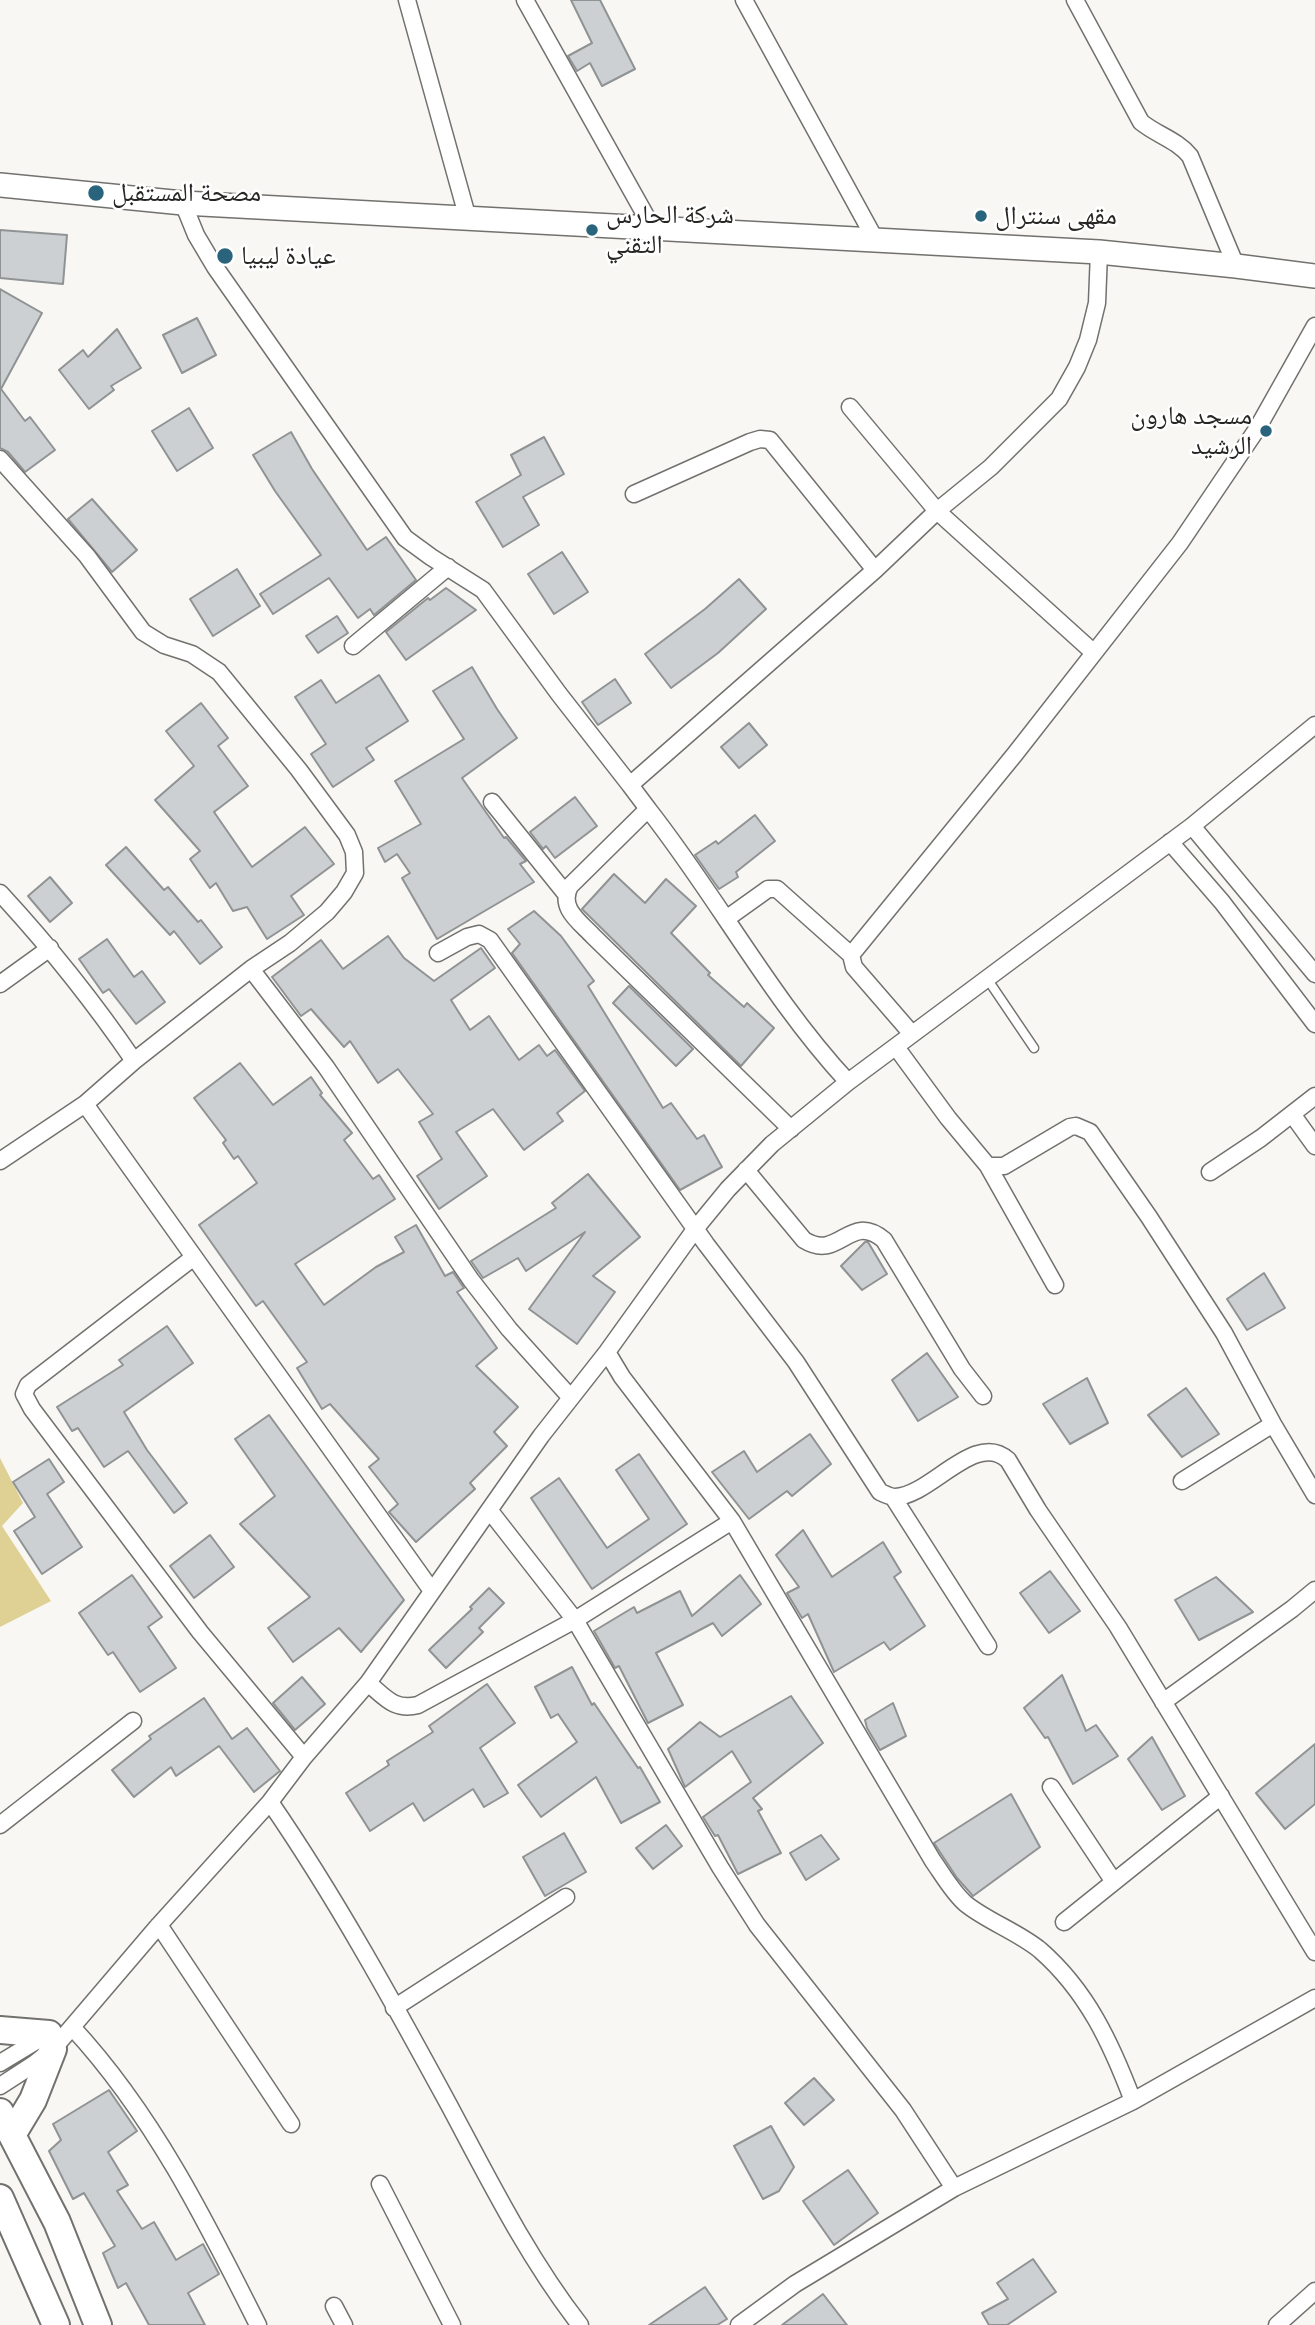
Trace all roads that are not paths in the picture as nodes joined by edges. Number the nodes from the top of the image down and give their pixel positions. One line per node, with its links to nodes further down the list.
1 (407, 0): 7 (street)
2 (525, 0): 8 (street)
3 (744, 0): 9 (street)
4 (1075, 0): 11 (street)
5 (0, 185): 6 (main road)
6 (183, 203): 7 (main road); 18 (street)
7 (468, 219): 8 (main road)
8 (652, 227): 9 (main road)
9 (875, 239): 10 (main road)
10 (1099, 252): 11 (main road); 17 (street)
11 (1236, 265): 12 (main road)
12 (1315, 276)
13 (1315, 326): 21 (street)
14 (850, 407): 17 (street)
15 (0, 459): 34 (street)
16 (634, 494): 19 (street)
17 (937, 512): 19 (street); 21 (street)
18 (448, 567): 20 (street); 23 (street)
19 (875, 569): 23 (street)
20 (353, 646)
21 (1093, 652): 33 (street)
22 (1315, 725): 26 (street)
23 (630, 785): 25 (street)
24 (492, 802): 29 (street)
25 (648, 810): 29 (street); 30 (street)
26 (1192, 826): 27 (street); 35 (street)
27 (1170, 842): 36 (street); 38 (street)
28 (0, 893): 31 (street)
29 (566, 894): 47 (street)
30 (726, 919): 33 (street); 43 (street)
31 (50, 947): 37 (street); 42 (street)
32 (438, 953): 53 (street)
33 (851, 955): 39 (street)
34 (251, 969): 42 (street); 58 (street)
35 (1315, 974)
36 (986, 977): 39 (street); 41 (lane)
37 (0, 984)
38 (1315, 1024)
39 (912, 1034): 40 (street)
40 (896, 1047): 43 (street); 50 (street)
41 (1034, 1048)
42 (134, 1061): 45 (street)
43 (848, 1082): 47 (street)
44 (1315, 1096): 46 (street)
45 (85, 1104): 49 (street); 54 (street)
46 (1293, 1114): 48 (street); 52 (street)
47 (791, 1129): 51 (street)
48 (1315, 1146)
49 (0, 1161)
50 (988, 1166): 55 (street); 59 (street)
51 (746, 1170): 53 (street); 57 (street)
52 (1210, 1172)
53 (695, 1228): 56 (street); 62 (street)
54 (194, 1257): 66 (street); 72 (street)
55 (1055, 1285)
56 (607, 1352): 58 (street); 64 (street)
57 (983, 1396)
58 (572, 1398): 63 (street)
59 (1273, 1424): 60 (street); 61 (street)
60 (1182, 1482)
61 (1315, 1495)
62 (893, 1497): 68 (street); 70 (street)
63 (490, 1511): 66 (street); 67 (street)
64 (732, 1521): 67 (street); 89 (street)
65 (1315, 1590): 70 (street)
66 (432, 1591): 69 (street)
67 (575, 1620): 69 (street); 93 (street)
68 (988, 1646)
69 (368, 1683): 72 (street)
70 (1163, 1702): 74 (street)
71 (133, 1721): 76 (street)
72 (304, 1757): 75 (street)
73 (1051, 1787): 77 (street)
74 (1221, 1796): 77 (street); 81 (street)
75 (270, 1802): 80 (street); 84 (street)
76 (0, 1825)
77 (1114, 1882): 79 (street)
78 (566, 1897): 84 (street)
79 (1064, 1922)
80 (159, 1925): 83 (street); 91 (street)
81 (1315, 1952)
82 (1315, 1998): 89 (street)
83 (88, 2008): 86 (street); 86 (street)
84 (394, 2008): 102 (street)
85 (0, 2030): 86 (main road)
86 (58, 2037): 87 (street); 88 (street); 90 (main road); 99 (street)
87 (0, 2063)
88 (0, 2086)
89 (1133, 2101): 93 (street)
90 (6, 2124): 98 (main road)
91 (291, 2124)
92 (380, 2184): 101 (street)
93 (954, 2188): 103 (street)
94 (0, 2199): 97 (main road)
95 (1315, 2291): 104 (street)
96 (334, 2306): 100 (street)
97 (56, 2325)
98 (98, 2325)
99 (258, 2325)
100 (344, 2325)
101 (452, 2325)
102 (580, 2325)
103 (739, 2325)
104 (1277, 2325)

